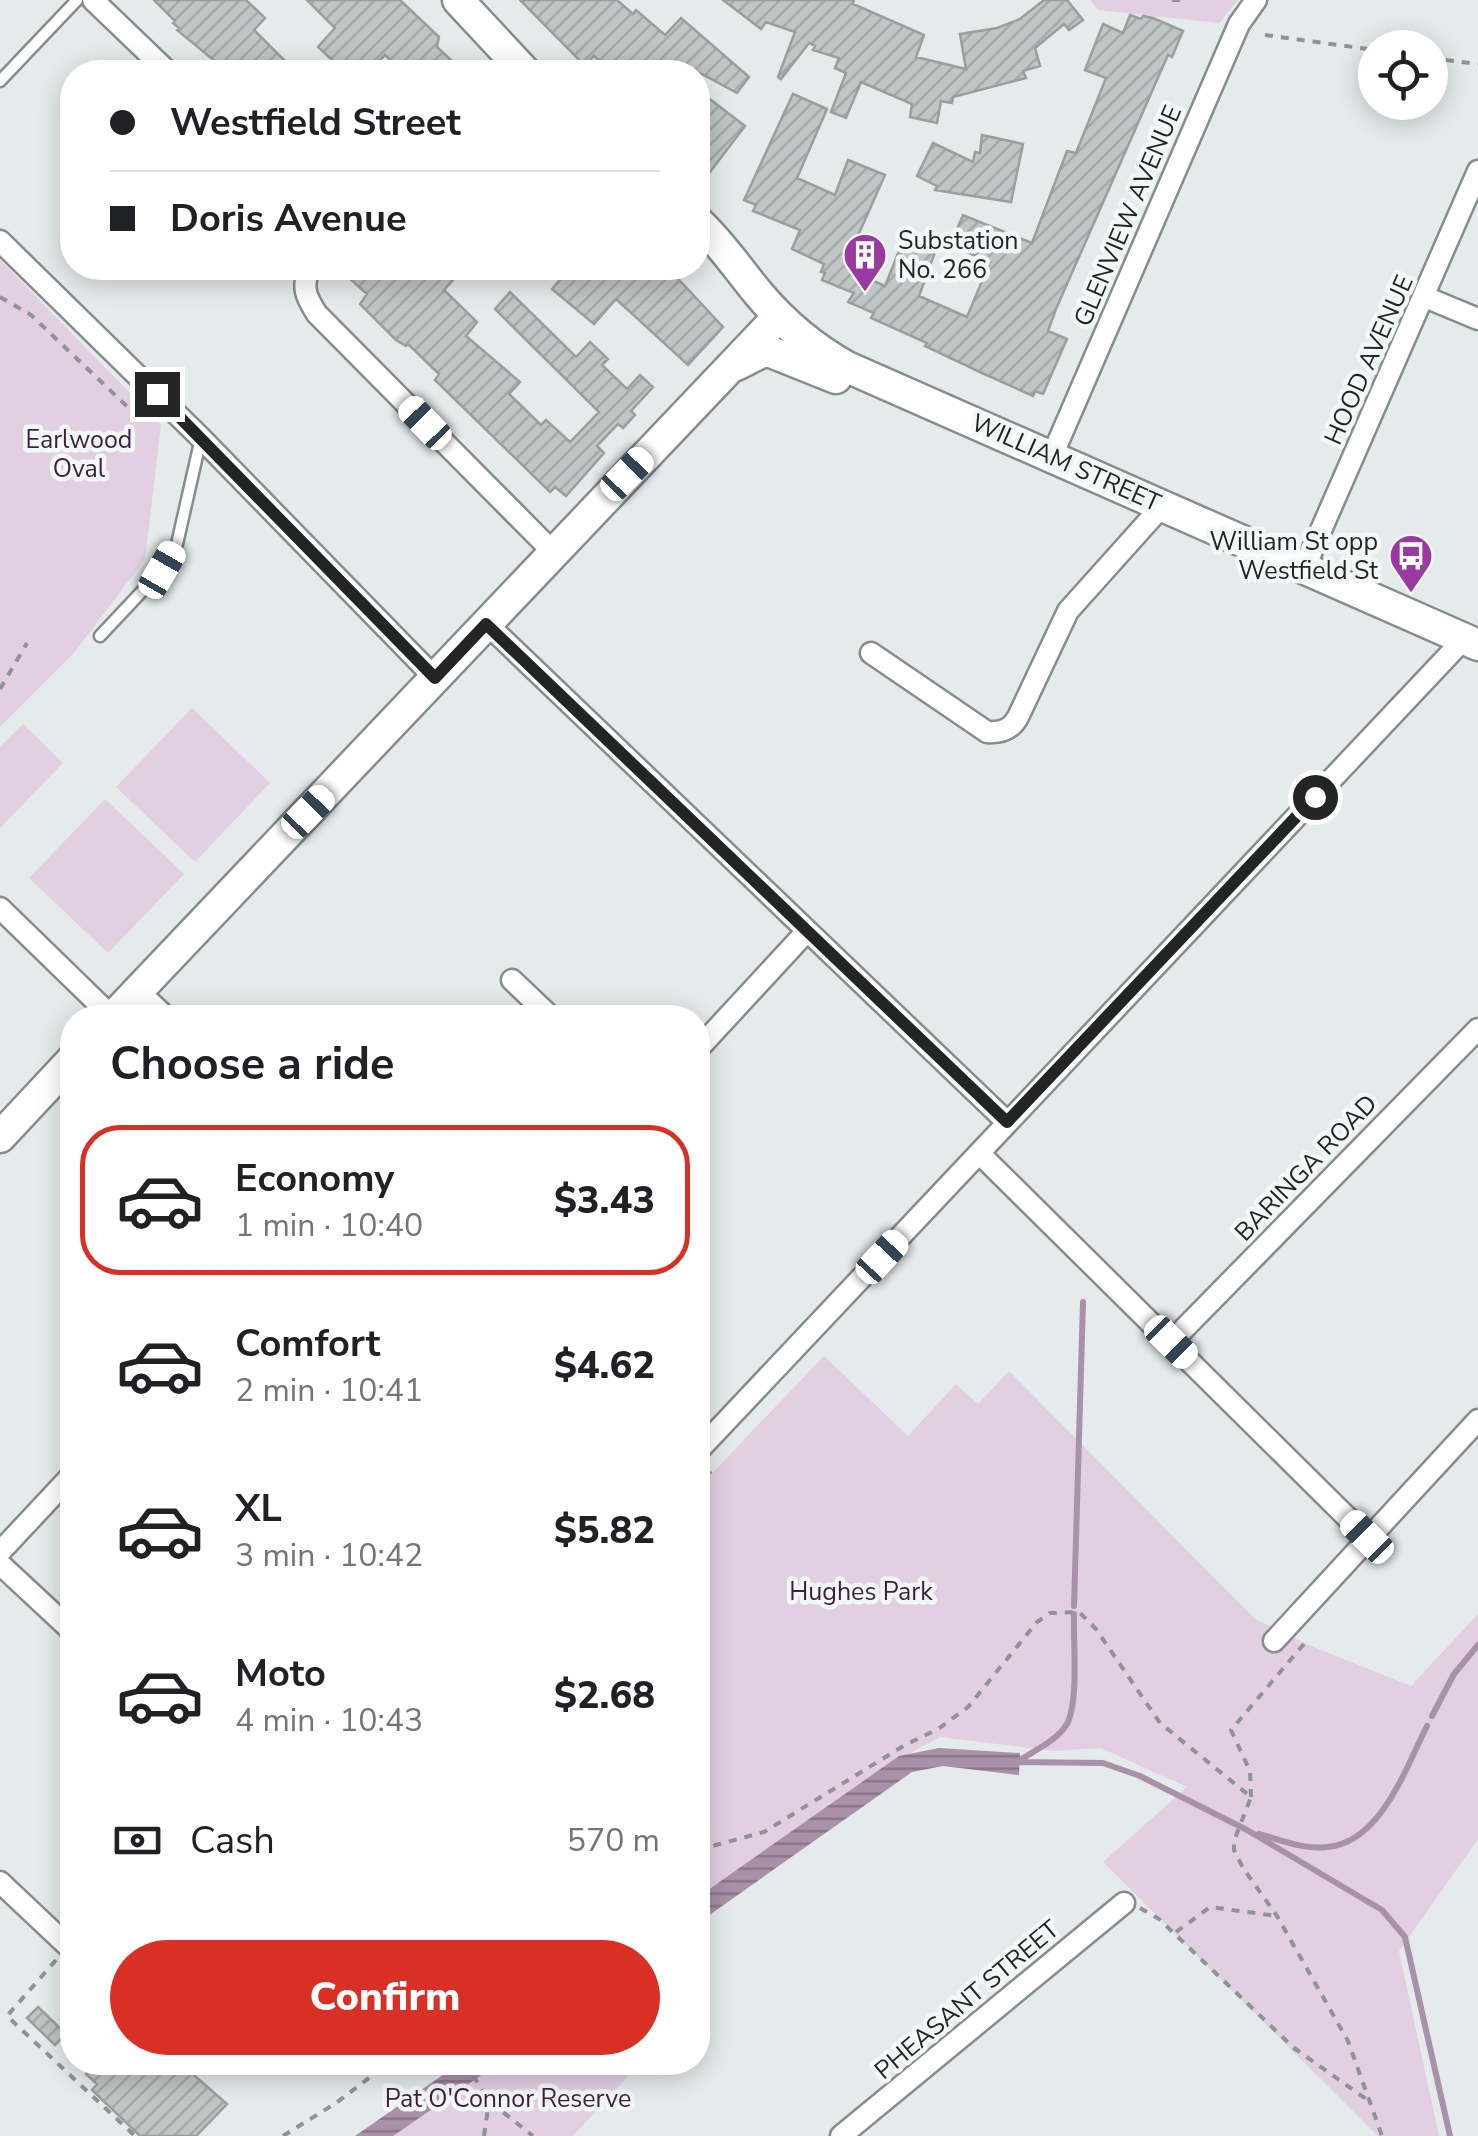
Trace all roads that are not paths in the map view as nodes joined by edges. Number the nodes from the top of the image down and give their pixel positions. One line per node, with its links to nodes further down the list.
1 (76, 0): 7 (lane)
2 (93, 0): 5 (street)
3 (458, 0): 6 (main road)
4 (1256, 0): 18 (street, GLENVIEW AVENUE)
5 (156, 60)
6 (514, 60)
7 (0, 80)
8 (1478, 171): 12 (street, HOOD AVENUE)
9 (710, 233): 13 (main road, WILLIAM STREET)
10 (0, 241): 17 (street)
11 (305, 280): 20 (street)
12 (1425, 296): 14 (street); 21 (street, HOOD AVENUE)
13 (779, 316): 15 (main road); 16 (main road, WILLIAM STREET)
14 (1478, 319)
15 (727, 370): 16 (main road); 20 (main road)
16 (915, 398): 18 (main road, WILLIAM STREET)
17 (201, 438): 23 (lane); 26 (street)
18 (1052, 456): 19 (main road, WILLIAM STREET)
19 (1162, 505): 21 (main road, WILLIAM STREET); 25 (street)
20 (554, 552): 22 (main road)
21 (1304, 570): 24 (main road, WILLIAM STREET)
22 (486, 624): 26 (main road); 28 (street)
23 (100, 636)
24 (1471, 642): 38 (street)
25 (871, 653)
26 (435, 678): 30 (main road)
27 (0, 908): 31 (street)
28 (807, 930): 36 (street); 38 (street)
29 (512, 980): 34 (street)
30 (138, 991): 32 (main road); 33 (street)
31 (99, 1005)
32 (125, 1005)
33 (153, 1005)
34 (538, 1005)
35 (1478, 1029): 41 (street, BARINGA ROAD)
36 (710, 1036)
37 (60, 1073): 39 (main road)
38 (1007, 1122): 40 (street)
39 (0, 1137)
40 (980, 1154): 41 (street); 43 (street)
41 (1171, 1342): 45 (street)
42 (1478, 1420): 45 (street)
43 (710, 1438)
44 (60, 1488): 46 (street)
45 (1367, 1537): 49 (street)
46 (0, 1552)
47 (0, 1564): 48 (street)
48 (60, 1621)
49 (1274, 1641)
50 (0, 1882): 52 (street)
51 (1124, 1902): 53 (street, PHEASANT STREET)
52 (60, 1939)
53 (841, 2136)

